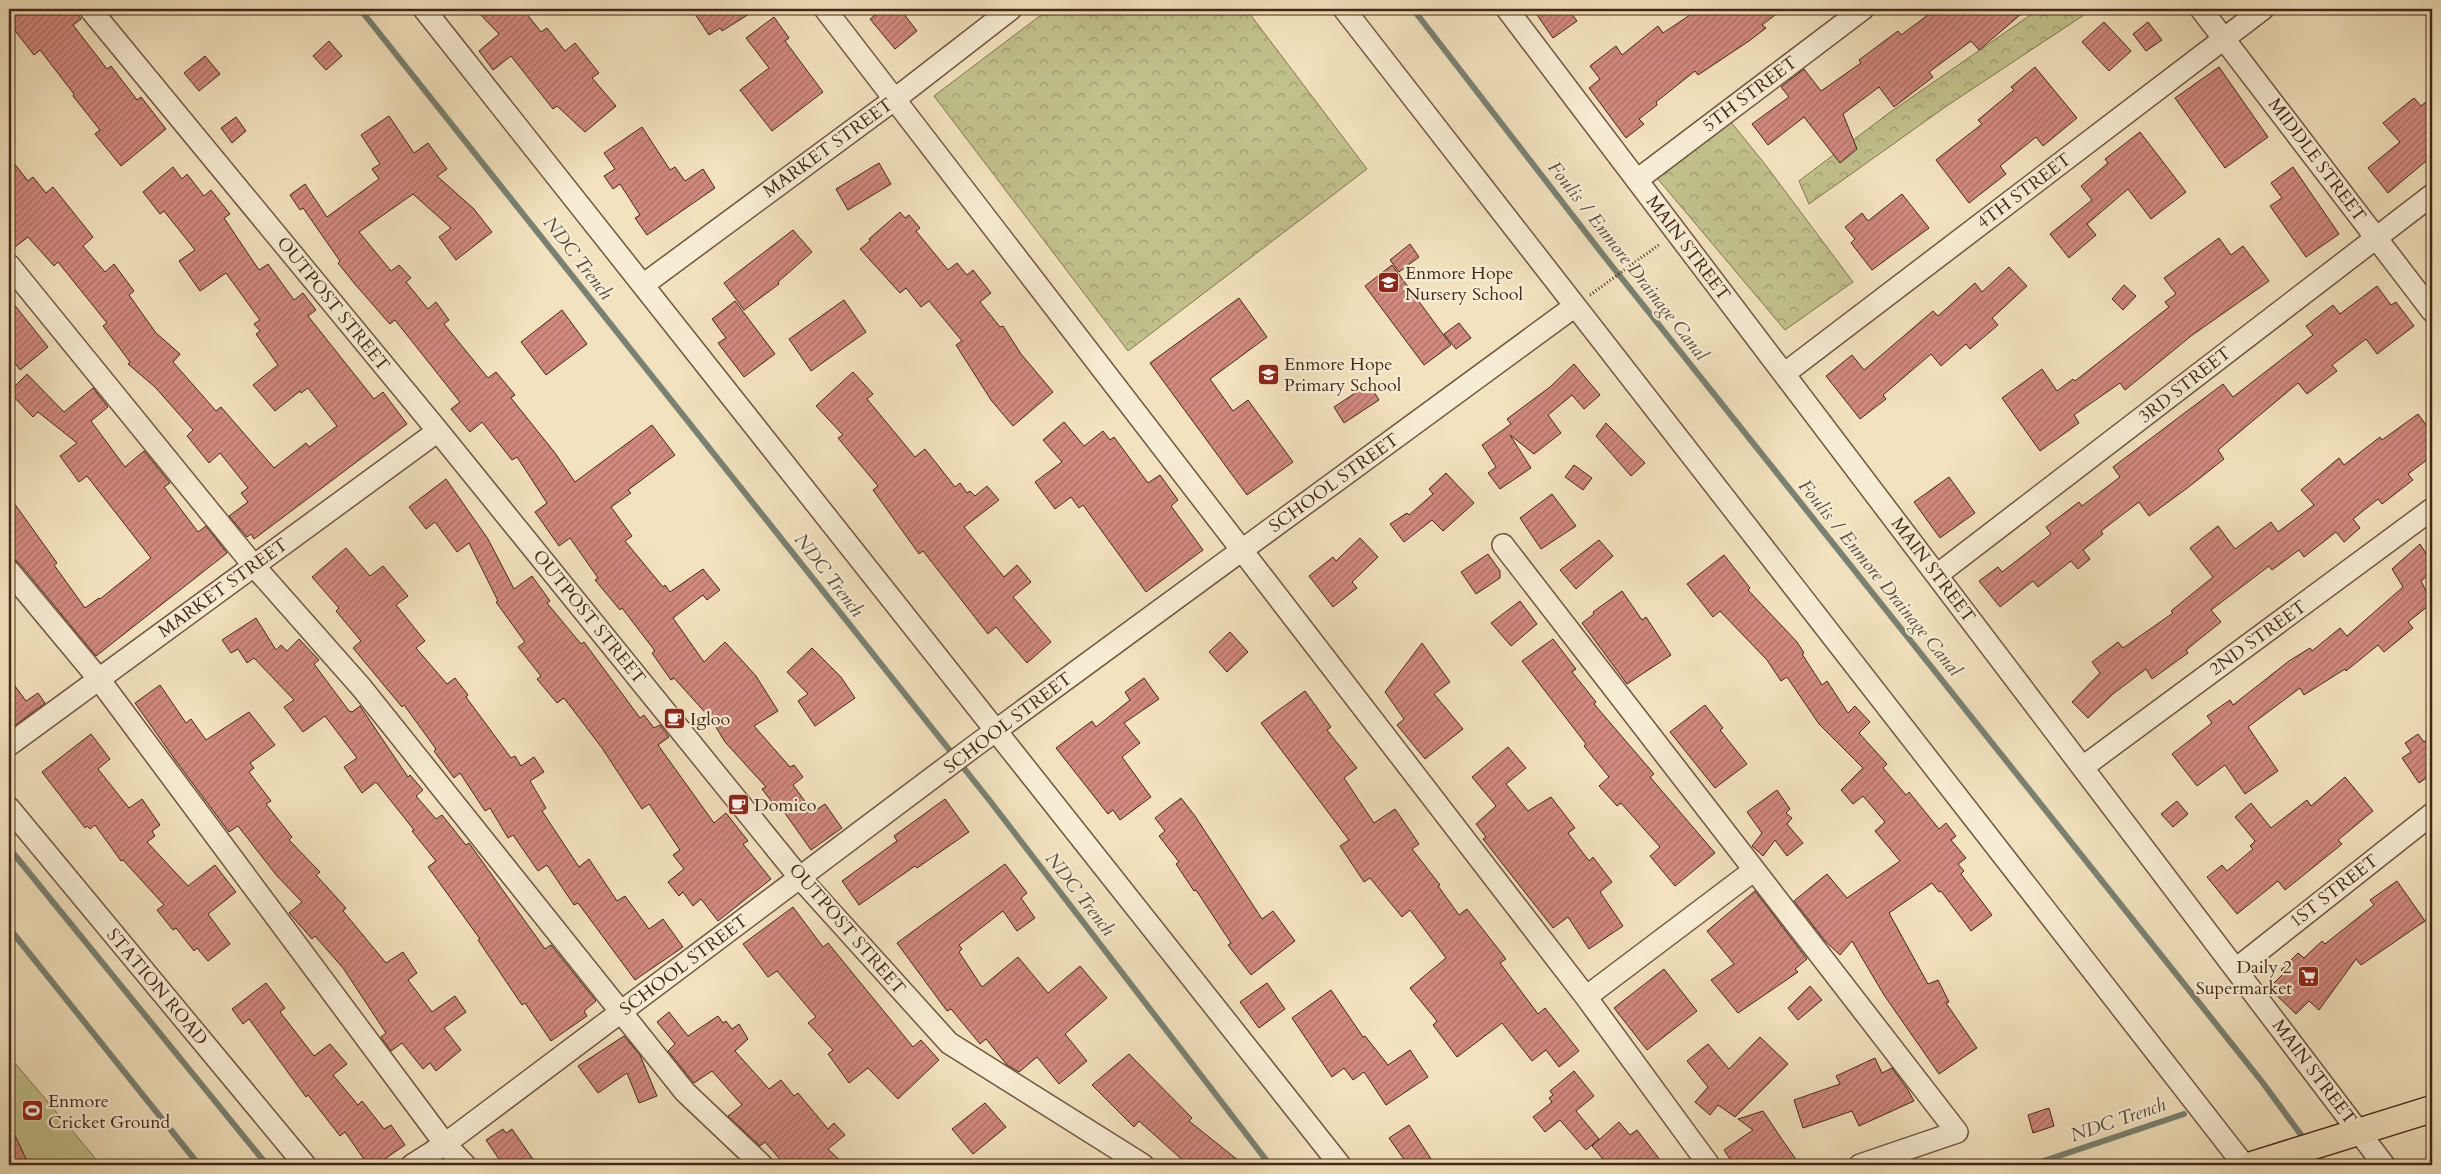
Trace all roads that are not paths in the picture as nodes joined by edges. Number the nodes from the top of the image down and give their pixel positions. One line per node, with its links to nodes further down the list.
1 (90, 9): 20 (street, OUTPOST STREET)
2 (424, 9): 16 (street)
3 (825, 9): 11 (street)
4 (1011, 9): 11 (street, MARKET STREET)
5 (1344, 9): 17 (street)
6 (1507, 9): 12 (street, MAIN STREET)
7 (1864, 9): 12 (street, 5TH STREET)
8 (2202, 9): 10 (street, MIDDLE STREET)
9 (2264, 9): 10 (street, 4TH STREET)
10 (2224, 39): 14 (street, MIDDLE STREET); 19 (street, 4TH STREET)
11 (895, 99): 16 (street, MARKET STREET); 23 (street)
12 (1637, 180): 19 (street, MAIN STREET)
13 (2432, 195): 14 (street, 3RD STREET)
14 (2376, 238): 18 (street, MIDDLE STREET); 26 (street, 3RD STREET)
15 (9, 265): 24 (street)
16 (643, 285): 28 (street)
17 (1575, 306): 23 (street, SCHOOL STREET); 49 (street)
18 (2432, 311)
19 (1784, 374): 26 (street, MAIN STREET)
20 (438, 431): 24 (street, MARKET STREET); 34 (street, OUTPOST STREET)
21 (2432, 509): 30 (street, 2ND STREET)
22 (1503, 545): 33 (street)
23 (1242, 550): 28 (street, SCHOOL STREET); 36 (street)
24 (254, 566): 27 (street, MARKET STREET); 37 (street)
25 (9, 571): 27 (street)
26 (1937, 576): 30 (street, MAIN STREET)
27 (98, 678): 29 (street, MARKET STREET); 40 (street)
28 (996, 731): 34 (street, SCHOOL STREET); 46 (street)
29 (9, 745)
30 (2083, 767): 35 (street, MAIN STREET)
31 (9, 808): 41 (street, STATION ROAD)
32 (2432, 814): 35 (street, 1ST STREET)
33 (1753, 871): 36 (street); 48 (street)
34 (800, 878): 37 (street, SCHOOL STREET); 45 (street, OUTPOST STREET)
35 (2236, 969): 39 (street, MAIN STREET)
36 (1586, 997): 47 (street)
37 (622, 1012): 40 (street, SCHOOL STREET); 44 (street)
38 (2432, 1109): 39 (main road)
39 (2360, 1132): 50 (main road); 51 (street, MAIN STREET)
40 (445, 1144): 42 (street, SCHOOL STREET); 43 (street)
41 (305, 1165)
42 (412, 1165)
43 (465, 1165)
44 (762, 1165)
45 (1143, 1165)
46 (1340, 1165)
47 (1709, 1165)
48 (1860, 1165)
49 (2244, 1165)
50 (2252, 1165)
51 (2384, 1165)

